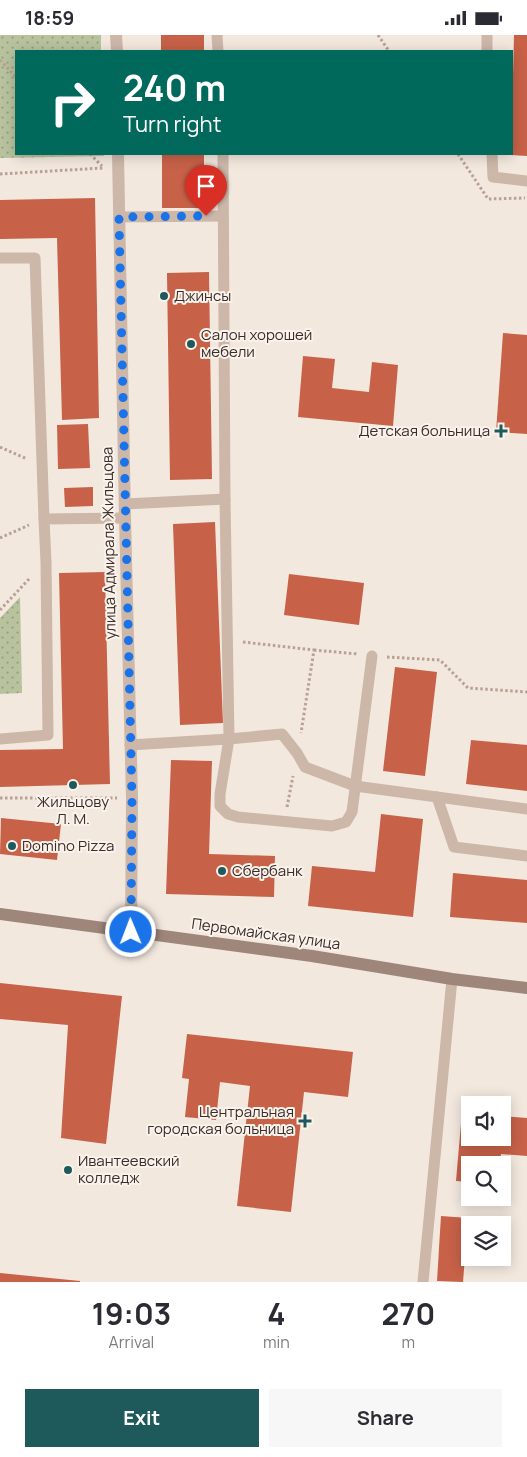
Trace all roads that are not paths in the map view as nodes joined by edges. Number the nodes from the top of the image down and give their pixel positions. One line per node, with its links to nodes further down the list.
1 (116, 35): 4 (street)
2 (217, 35): 5 (lane)
3 (486, 35): 6 (lane)
4 (117, 50)
5 (218, 50)
6 (487, 50)
7 (118, 155): 12 (street, улица Адмирала Жильцова)
8 (223, 155): 11 (lane)
9 (492, 155): 10 (lane)
10 (527, 181)
11 (223, 216): 12 (lane); 14 (lane)
12 (119, 217): 15 (street, улица Адмирала Жильцова)
13 (0, 258): 17 (lane)
14 (225, 499): 15 (lane); 20 (lane)
15 (125, 504): 16 (street, улица Адмирала Жильцова)
16 (125, 518): 17 (lane); 21 (street, улица Адмирала Жильцова)
17 (44, 519): 19 (lane)
18 (372, 656): 22 (lane)
19 (0, 739)
20 (229, 739): 21 (lane); 22 (lane); 22 (lane)
21 (130, 745): 27 (street, улица Адмирала Жильцова)
22 (355, 785): 23 (lane)
23 (437, 797): 24 (lane); 25 (lane)
24 (527, 809)
25 (527, 855)
26 (0, 914): 27 (main road, Первомайская улица)
27 (131, 932): 28 (main road, Первомайская улица)
28 (452, 979): 29 (main road, Первомайская улица); 30 (lane)
29 (527, 988)
30 (423, 1282)

